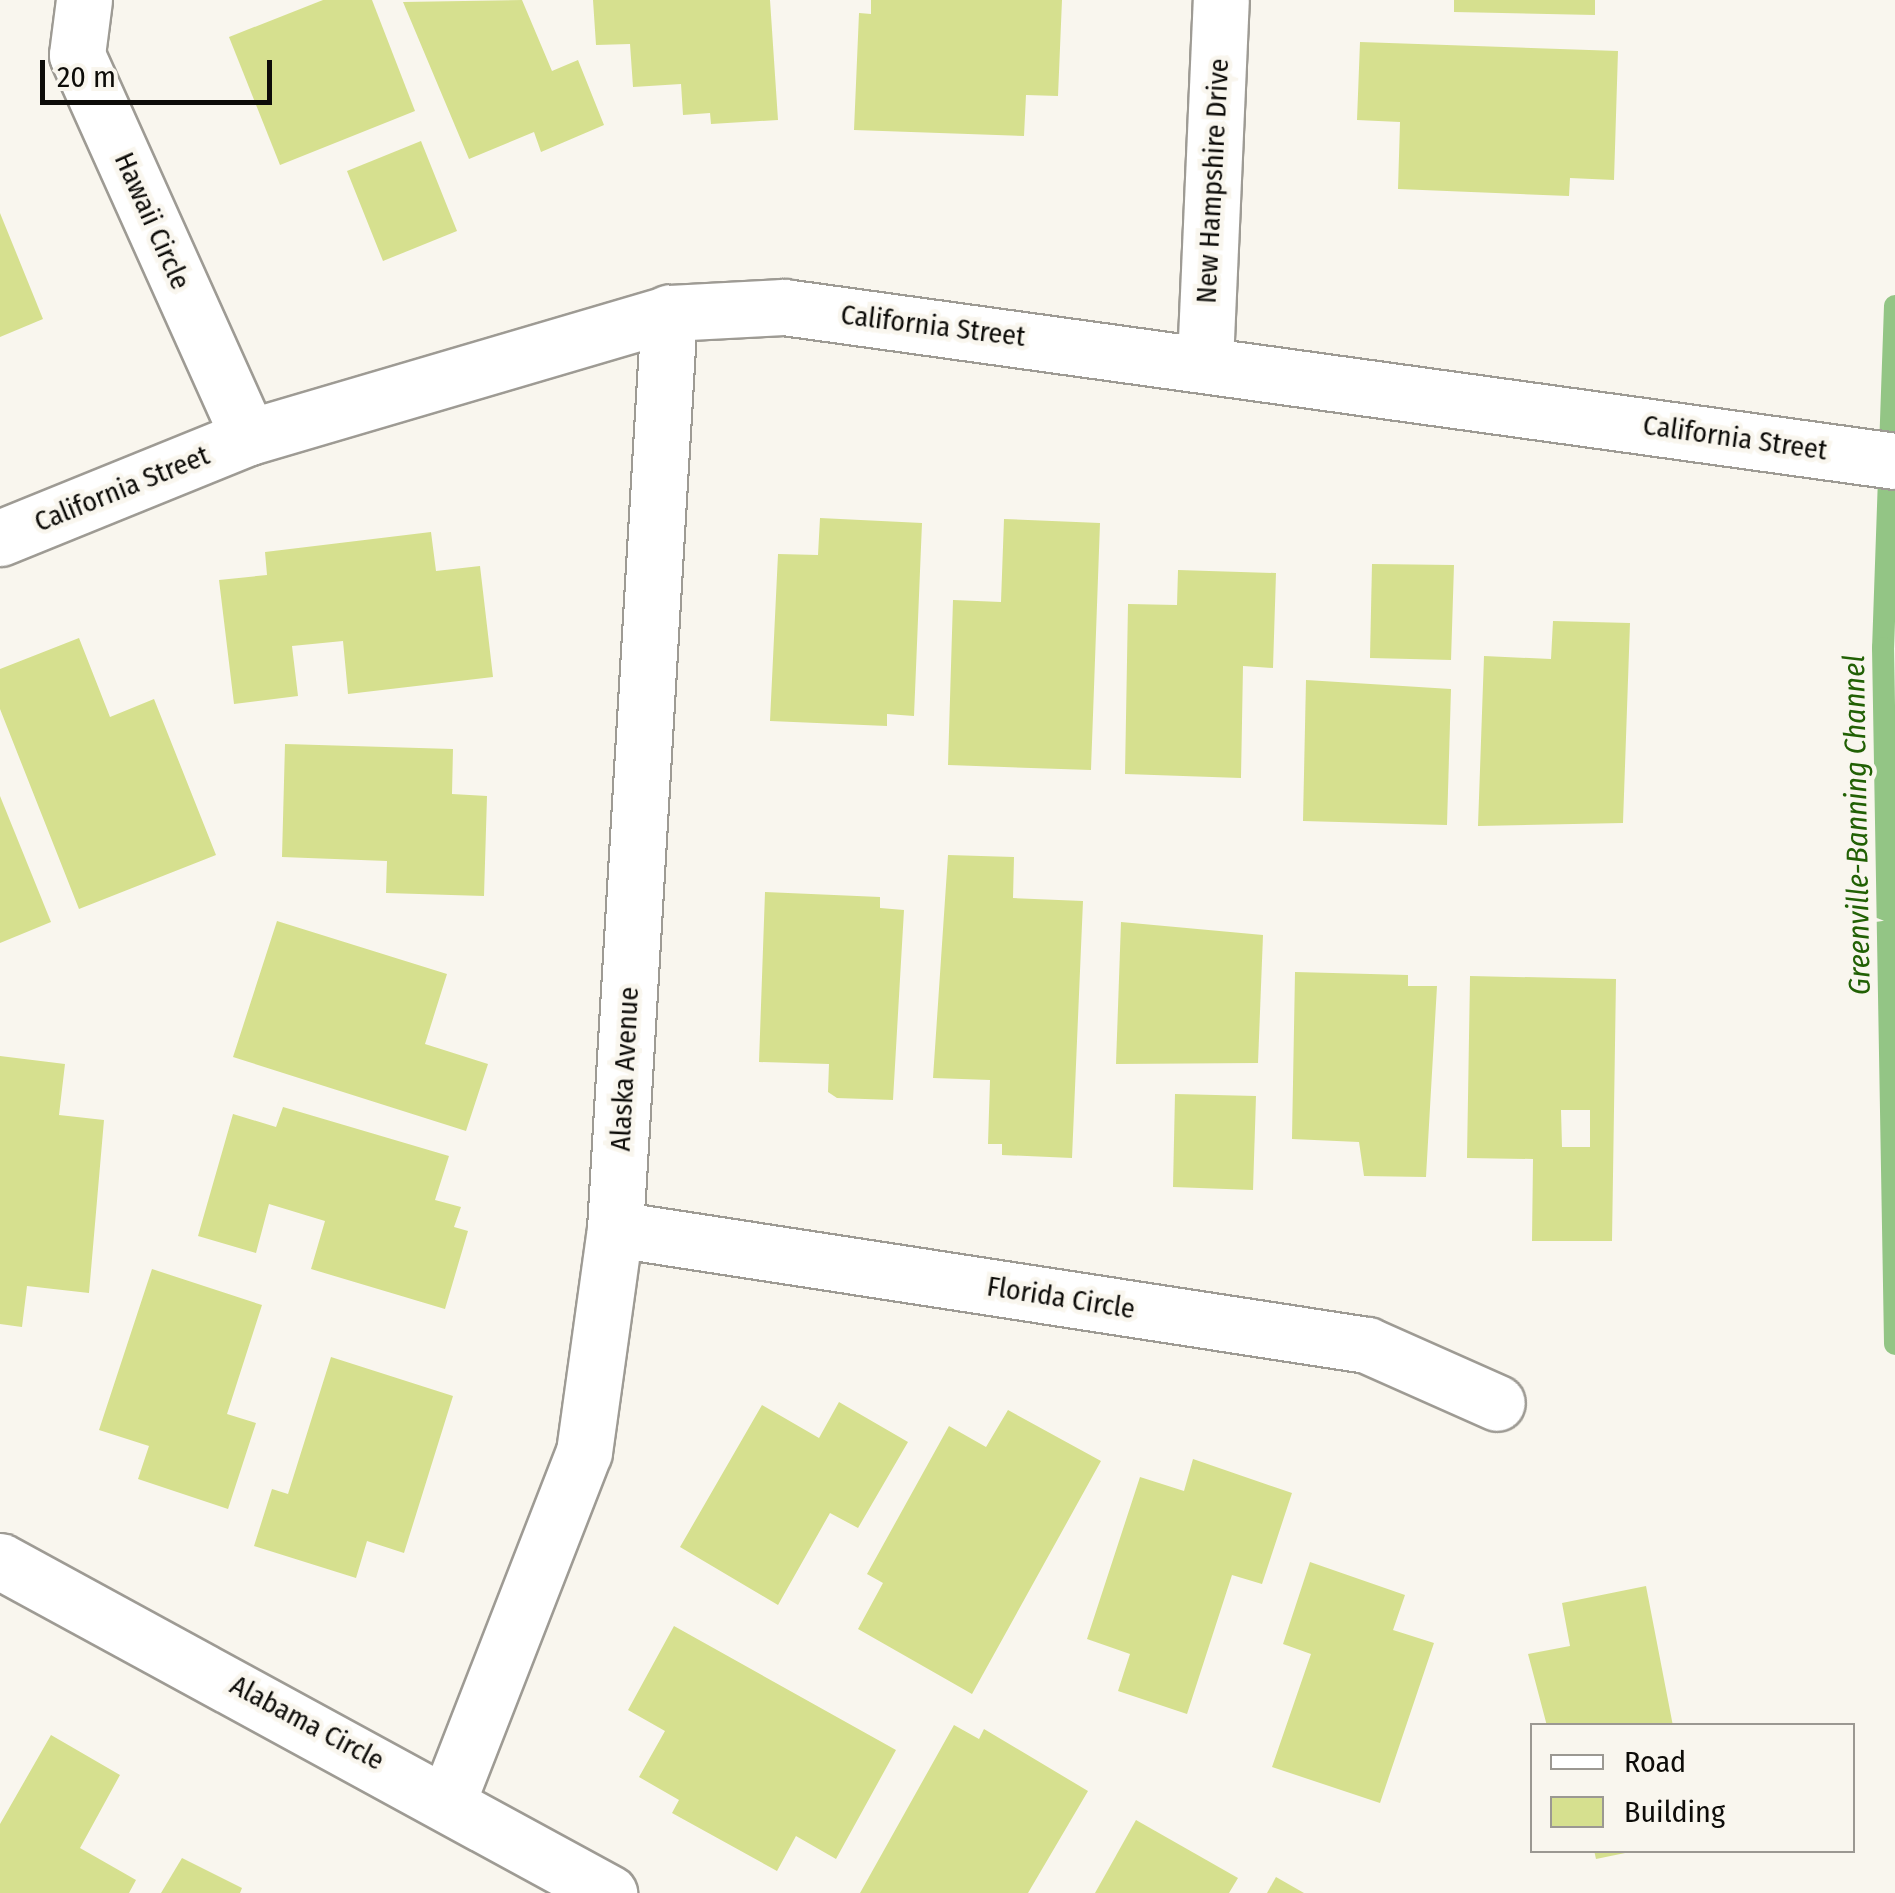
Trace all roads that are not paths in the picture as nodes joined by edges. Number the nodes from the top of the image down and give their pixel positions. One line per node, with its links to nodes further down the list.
1 (84, 0): 5 (street, Hawaii Circle)
2 (1221, 0): 4 (street, New Hampshire Drive)
3 (669, 312): 4 (street, California Street); 5 (street, California Street); 8 (street, Alaska Avenue)
4 (1204, 362): 6 (street, California Street)
5 (249, 437): 7 (street, California Street)
6 (1895, 461)
7 (0, 538)
8 (615, 1229): 9 (street, Florida Circle); 11 (street, Alaska Avenue)
9 (1496, 1404)
10 (0, 1561): 11 (street, Alabama Circle)
11 (449, 1798): 12 (street, Alabama Circle)
12 (610, 1893)

